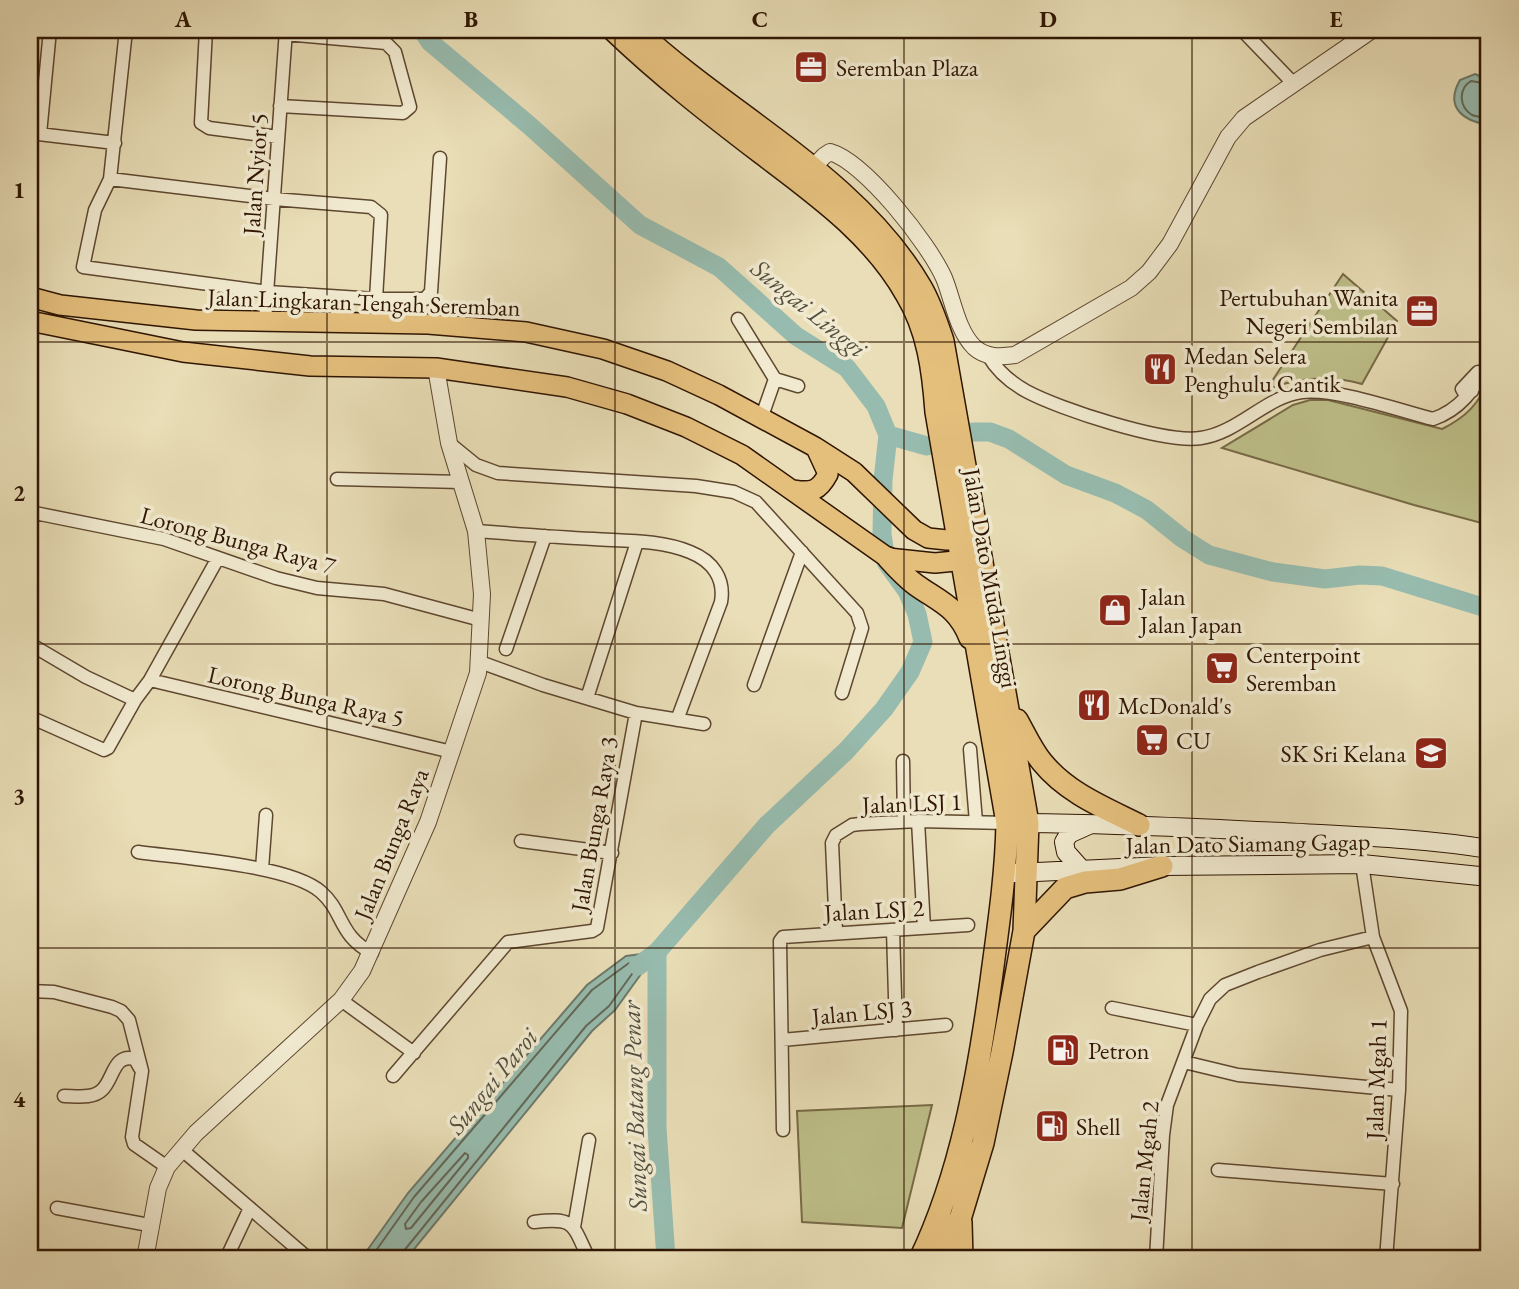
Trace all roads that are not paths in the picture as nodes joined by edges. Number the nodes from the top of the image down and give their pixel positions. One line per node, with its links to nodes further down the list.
1 (50, 30): 11 (street)
2 (126, 30): 13 (street)
3 (206, 30): 12 (street)
4 (613, 30): 15 (highway, Jalan Dato Muda Linggi)
5 (637, 30): 15 (highway, Jalan Dato Muda Linggi)
6 (1242, 30): 9 (street)
7 (1372, 30): 9 (street)
8 (286, 32): 10 (street, Jalan Nyior 5); 10 (street)
9 (1293, 83): 24 (street)
10 (280, 106): 12 (street, Jalan Nyior 5)
11 (35, 134): 13 (street)
12 (278, 137): 17 (street, Jalan Nyior 5)
13 (116, 143): 16 (street)
14 (440, 158): 20 (street)
15 (805, 175): 24 (street); 38 (highway, Jalan Dato Muda Linggi)
16 (110, 178): 17 (street); 18 (street)
17 (274, 200): 18 (street, Jalan Nyior 5); 20 (street)
18 (268, 292): 20 (street); 23 (street, Jalan Nyior 5)
19 (30, 297): 23 (main road, Jalan Lingkaran Tengah Seremban)
20 (376, 299)
21 (738, 319): 27 (street)
22 (30, 321): 26 (main road)
23 (265, 321): 29 (main road, Jalan Lingkaran Tengah Seremban)
24 (988, 355): 25 (street)
25 (1489, 362)
26 (436, 368): 30 (street, Jalan Bunga Raya); 34 (main road)
27 (775, 379): 28 (street); 29 (street)
28 (798, 386)
29 (762, 416): 31 (main road, Jalan Lingkaran Tengah Seremban)
30 (449, 443): 33 (street, Jalan Bunga Raya); 40 (street)
31 (815, 447): 34 (main road); 38 (main road, Jalan Lingkaran Tengah Seremban)
32 (337, 479): 33 (street)
33 (461, 482): 36 (street, Jalan Bunga Raya)
34 (794, 490): 42 (main road)
35 (30, 522): 41 (street, Lorong Bunga Raya 7)
36 (476, 531): 37 (street); 44 (street, Jalan Bunga Raya)
37 (545, 536): 39 (street); 46 (street)
38 (967, 537): 43 (highway, Jalan Dato Muda Linggi)
39 (637, 542): 52 (street); 57 (street)
40 (802, 552): 50 (street); 51 (street)
41 (218, 558): 44 (street, Lorong Bunga Raya 7); 49 (street)
42 (888, 558): 43 (main road); 47 (highway)
43 (971, 560): 47 (highway, Jalan Dato Muda Linggi); 54 (highway, Jalan Dato Muda Linggi)
44 (481, 620): 48 (street, Jalan Bunga Raya)
45 (30, 644): 53 (street)
46 (506, 649)
47 (978, 659): 66 (highway, Jalan Dato Muda Linggi)
48 (480, 662): 52 (street); 60 (street, Jalan Bunga Raya)
49 (150, 680): 53 (street); 60 (street, Lorong Bunga Raya 5)
50 (754, 685)
51 (842, 693)
52 (587, 698): 55 (street)
53 (135, 700): 56 (street)
54 (1008, 702): 66 (highway, Jalan Dato Muda Linggi); 68 (highway)
55 (636, 713): 57 (street); 72 (street, Jalan Bunga Raya 3)
56 (30, 717)
57 (677, 720): 58 (street)
58 (704, 724)
59 (970, 749): 65 (street)
60 (452, 752): 85 (street, Jalan Bunga Raya)
61 (903, 761): 64 (street)
62 (266, 815): 75 (street)
63 (918, 821): 64 (street, Jalan LSJ 1); 65 (street, Jalan LSJ 1); 80 (street)
64 (904, 822): 82 (street, Jalan LSJ 1)
65 (976, 822): 66 (street, Jalan LSJ 1)
66 (1017, 823): 67 (main road, Jalan Dato Siamang Gagap); 77 (highway, Jalan Dato Muda Linggi)
67 (1092, 824): 68 (main road, Jalan Dato Siamang Gagap); 76 (main road)
68 (1139, 825): 70 (main road, Jalan Dato Siamang Gagap)
69 (521, 841): 72 (street)
70 (1489, 849)
71 (138, 852): 75 (street)
72 (612, 853): 93 (street, Jalan Bunga Raya 3)
73 (1362, 863): 74 (main road, Jalan Dato Siamang Gagap); 78 (main road, Jalan Dato Siamang Gagap); 84 (street, Jalan Mgah 1)
74 (1162, 866): 76 (main road, Jalan Dato Siamang Gagap); 83 (highway)
75 (262, 869): 85 (street)
76 (1082, 870): 77 (main road, Jalan Dato Siamang Gagap)
77 (1017, 873): 83 (highway, Jalan Dato Muda Linggi); 115 (highway, Jalan Dato Muda Linggi)
78 (1489, 877)
79 (968, 925): 80 (street, Jalan LSJ 2)
80 (924, 928): 81 (street, Jalan LSJ 2)
81 (893, 930): 82 (street, Jalan LSJ 2); 91 (street)
82 (836, 932): 92 (street, Jalan LSJ 2)
83 (1024, 932): 107 (highway, Jalan Dato Muda Linggi)
84 (1373, 937): 89 (street, Jalan Mgah 2); 97 (street, Jalan Mgah 1)
85 (372, 953): 87 (street, Jalan Bunga Raya)
86 (30, 991): 95 (street)
87 (341, 1000): 93 (street); 101 (street, Jalan Bunga Raya)
88 (1112, 1008): 89 (street)
89 (1197, 1024): 94 (street, Jalan Mgah 2)
90 (946, 1026): 91 (street, Jalan LSJ 3)
91 (896, 1030): 92 (street, Jalan LSJ 3)
92 (782, 1040): 99 (street)
93 (414, 1053): 96 (street, Jalan Bunga Raya 3)
94 (1184, 1062): 97 (street); 118 (street, Jalan Mgah 2)
95 (142, 1071): 98 (street); 102 (street)
96 (393, 1076)
97 (1399, 1090): 104 (street, Jalan Mgah 1)
98 (64, 1096)
99 (783, 1130)
100 (589, 1140): 110 (street)
101 (181, 1149): 102 (street, Jalan Bunga Raya); 106 (street)
102 (167, 1167): 109 (street, Jalan Bunga Raya)
103 (1218, 1170): 104 (street)
104 (1392, 1184): 119 (street, Jalan Mgah 1)
105 (57, 1208): 109 (street)
106 (250, 1208): 112 (street); 113 (street)
107 (961, 1216): 116 (highway, Jalan Dato Muda Linggi); 117 (highway)
108 (534, 1223): 110 (street)
109 (149, 1225): 111 (street, Jalan Bunga Raya)
110 (573, 1227): 114 (street)
111 (145, 1259)
112 (226, 1259)
113 (309, 1259)
114 (589, 1259)
115 (920, 1259)
116 (942, 1259)
117 (962, 1259)
118 (1156, 1259)
119 (1386, 1259)

